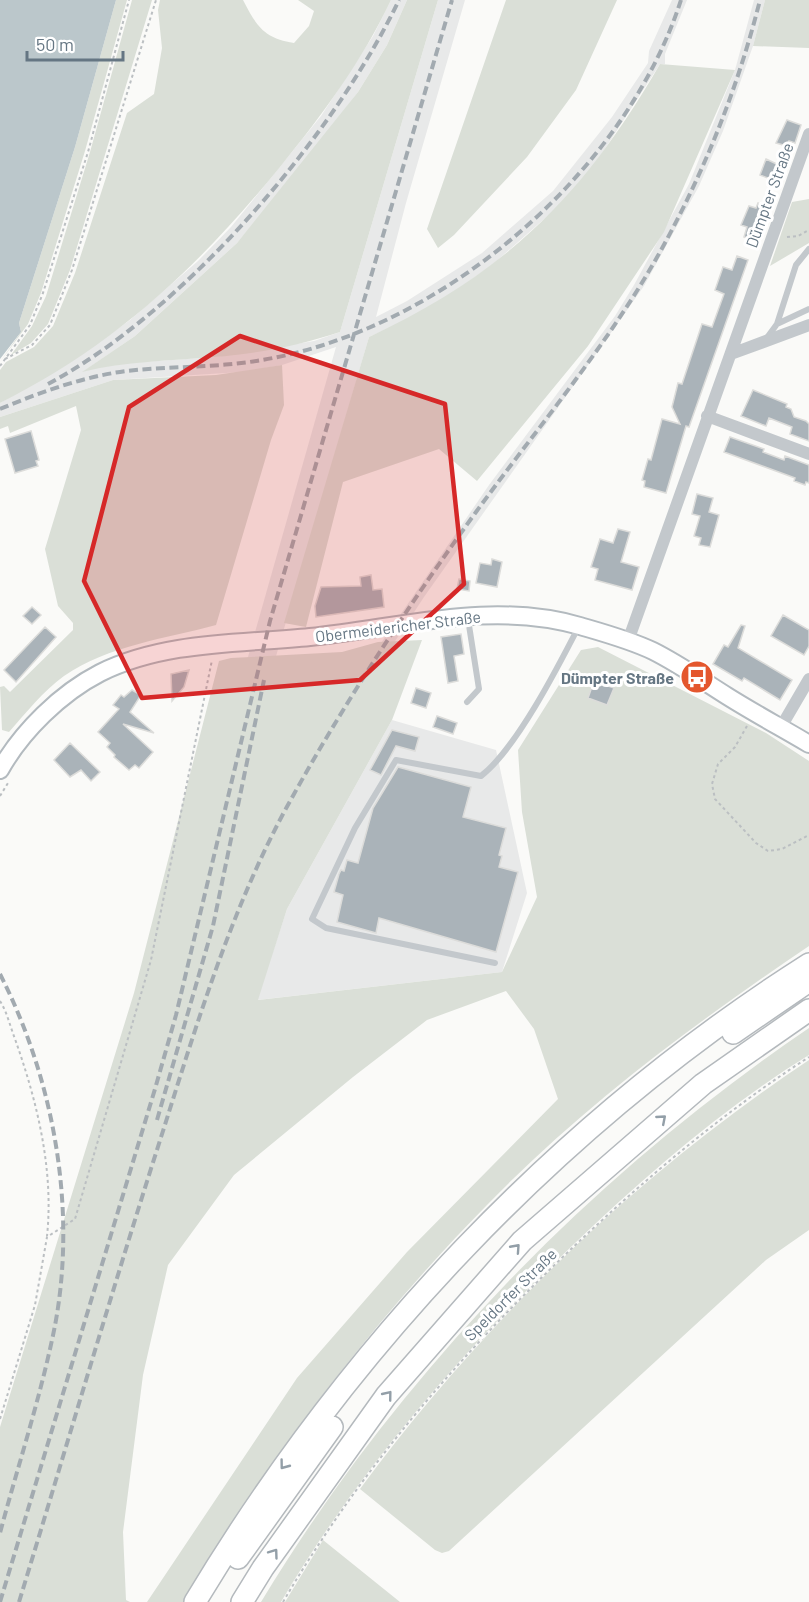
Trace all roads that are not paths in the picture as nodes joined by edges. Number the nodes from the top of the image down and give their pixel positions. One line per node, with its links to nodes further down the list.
1 (809, 134): 7 (street, Dümpter Straße)
2 (809, 249): 4 (lane)
3 (809, 309): 4 (lane)
4 (777, 324): 6 (lane)
5 (809, 325): 6 (street)
6 (764, 342): 7 (street)
7 (731, 354): 8 (street, Dümpter Straße)
8 (707, 416): 9 (street); 12 (street, Dümpter Straße)
9 (809, 454)
10 (468, 615): 11 (main road, Obermeidericher Straße); 14 (lane); 17 (main road, Obermeidericher Straße)
11 (579, 625): 12 (main road, Obermeidericher Straße); 18 (lane)
12 (628, 641): 15 (main road, Obermeidericher Straße)
13 (809, 679): 15 (street)
14 (467, 702)
15 (781, 728): 16 (main road, Obermeidericher Straße)
16 (809, 744)
17 (4, 768)
18 (495, 963)
19 (809, 964): 22 (highway, one-way to 22)
20 (809, 981): 23 (highway)
21 (809, 1010): 24 (highway, one-way to 21)
22 (195, 1602)
23 (212, 1602)
24 (242, 1602)

